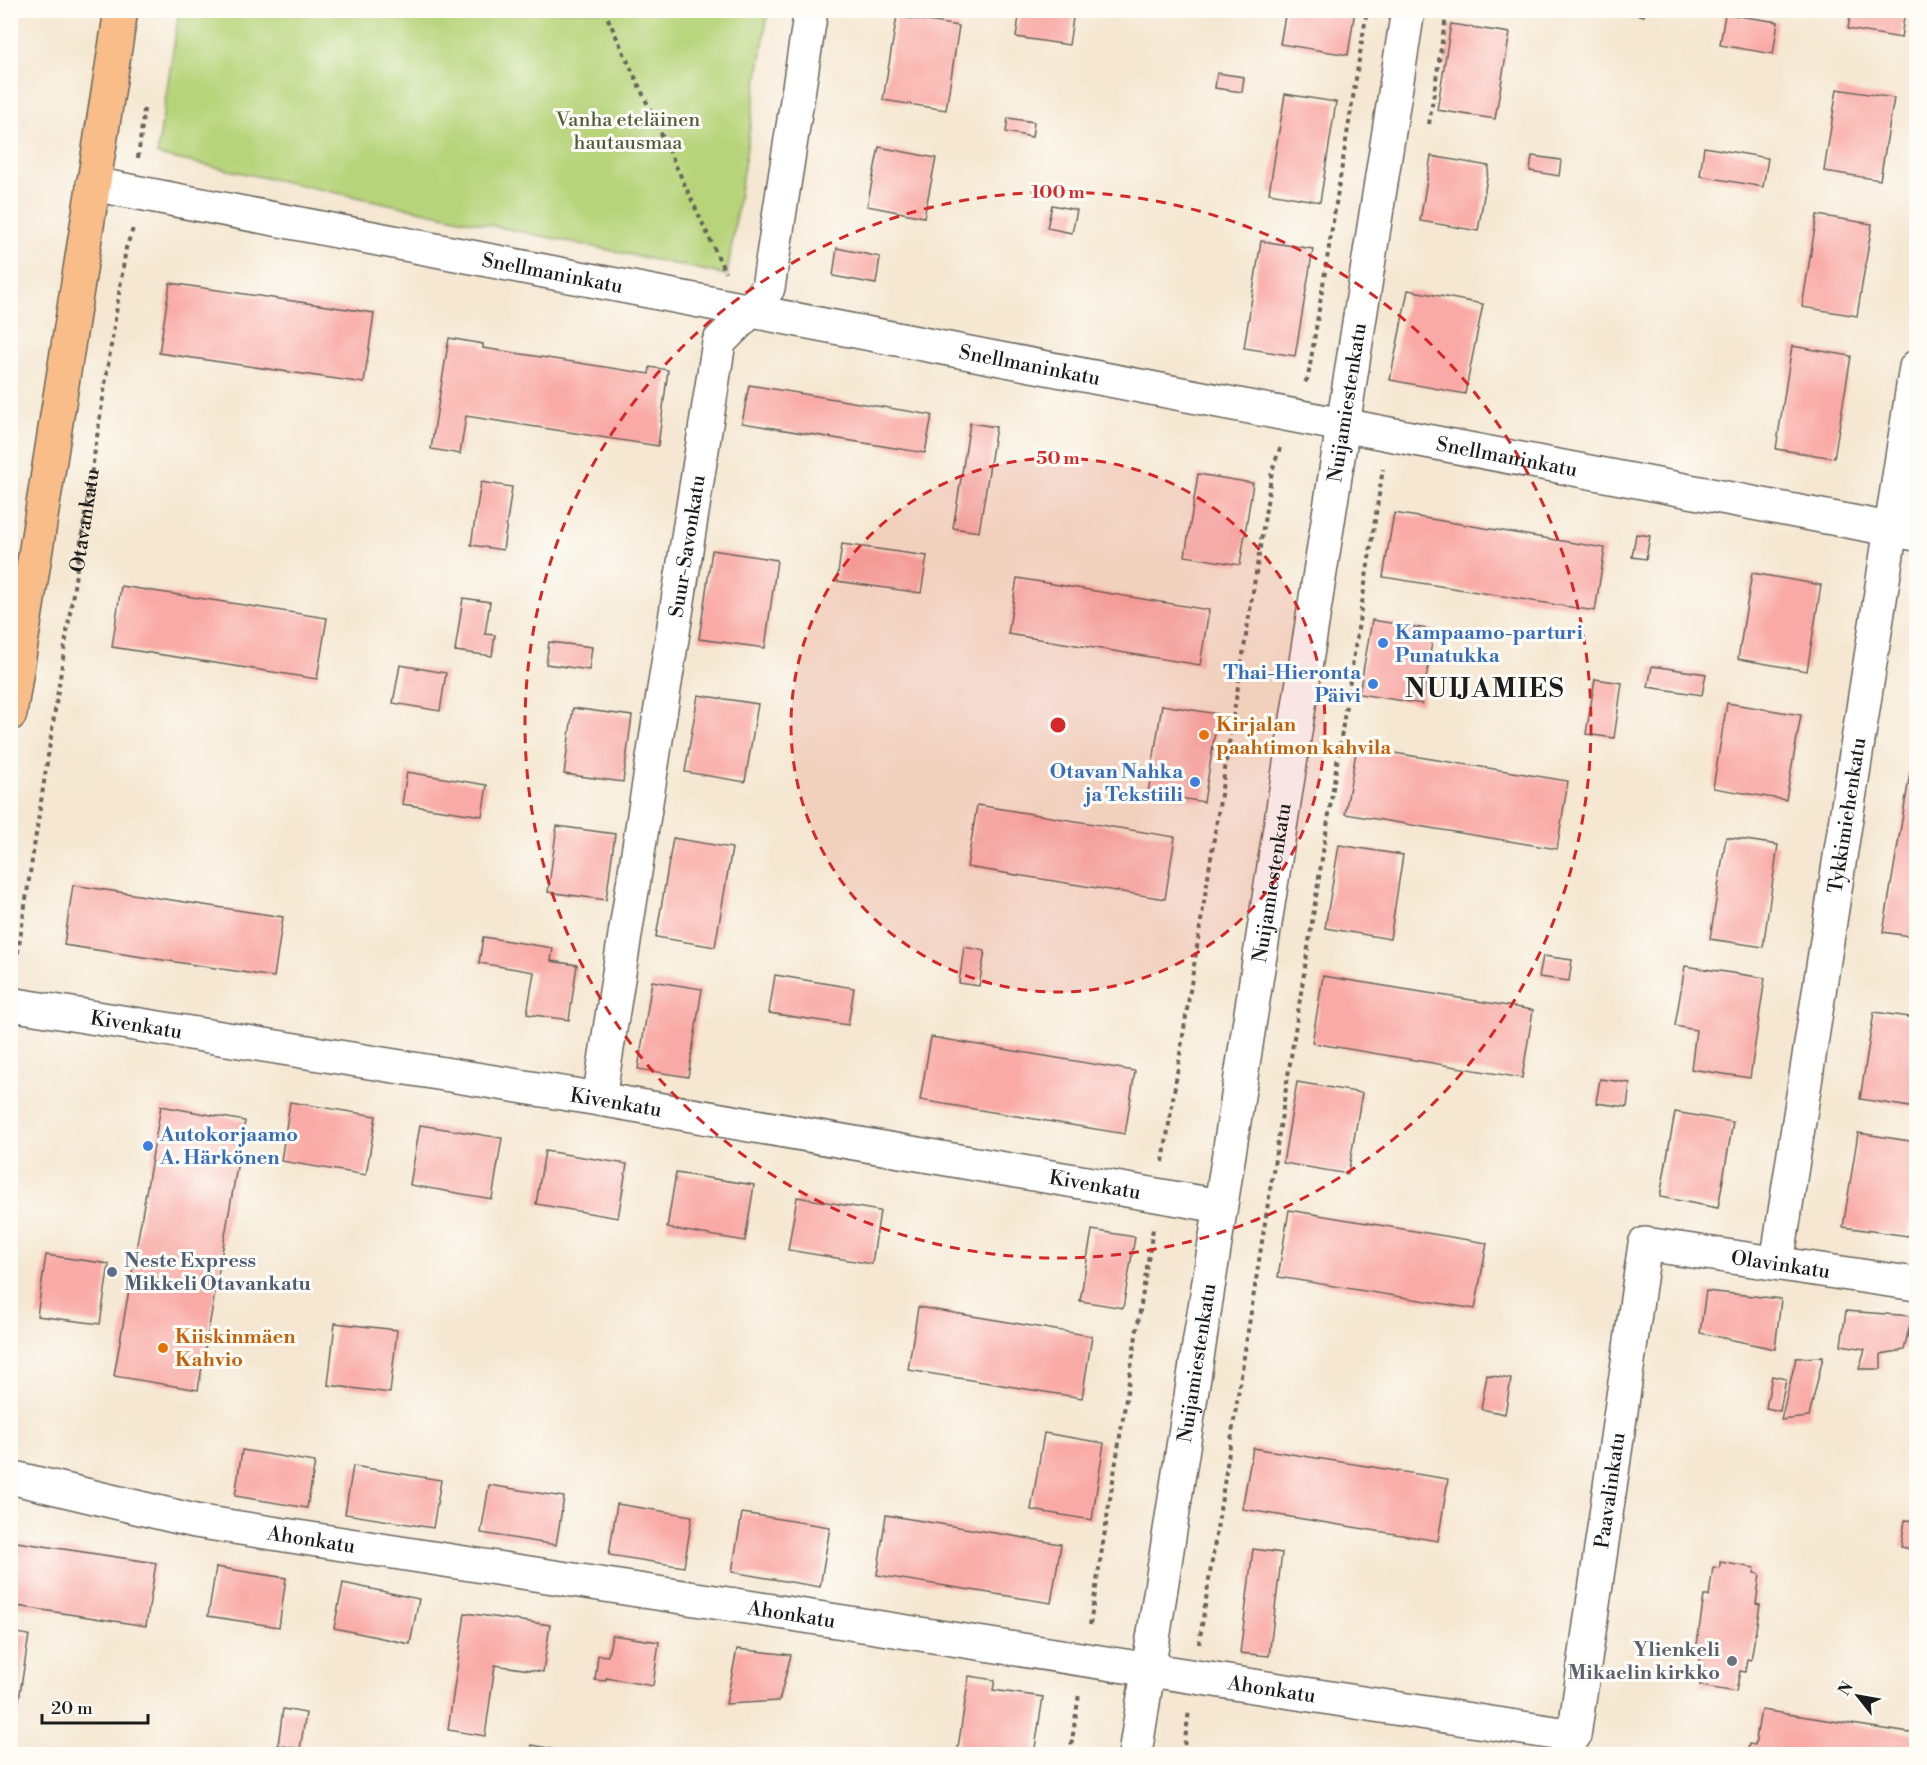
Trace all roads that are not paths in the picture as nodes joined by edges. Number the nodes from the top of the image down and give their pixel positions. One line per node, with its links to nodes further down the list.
1 (121, 10): 4 (main road)
2 (811, 10): 5 (street, Suur-Savonkatu)
3 (1408, 10): 7 (street, Nuijamiestenkatu)
4 (93, 184): 5 (street, Snellmaninkatu); 9 (main road)
5 (750, 311): 7 (street, Snellmaninkatu); 11 (street, Suur-Savonkatu)
6 (1917, 367): 8 (street, Tykkimiehenkatu)
7 (1343, 425): 8 (street, Snellmaninkatu); 12 (street, Nuijamiestenkatu)
8 (1904, 532): 14 (street, Tykkimiehenkatu)
9 (10, 714)
10 (14, 1004): 11 (street, Kivenkatu)
11 (599, 1099): 12 (street, Kivenkatu)
12 (1220, 1206): 17 (street, Nuijamiestenkatu)
13 (1645, 1244): 14 (street, Olavinkatu); 18 (street, Paavalinkatu)
14 (1777, 1263): 15 (street, Olavinkatu)
15 (1917, 1284)
16 (10, 1477): 17 (street, Ahonkatu)
17 (1148, 1668): 18 (street, Ahonkatu); 19 (street, Nuijamiestenkatu)
18 (1574, 1736)
19 (1135, 1755)

